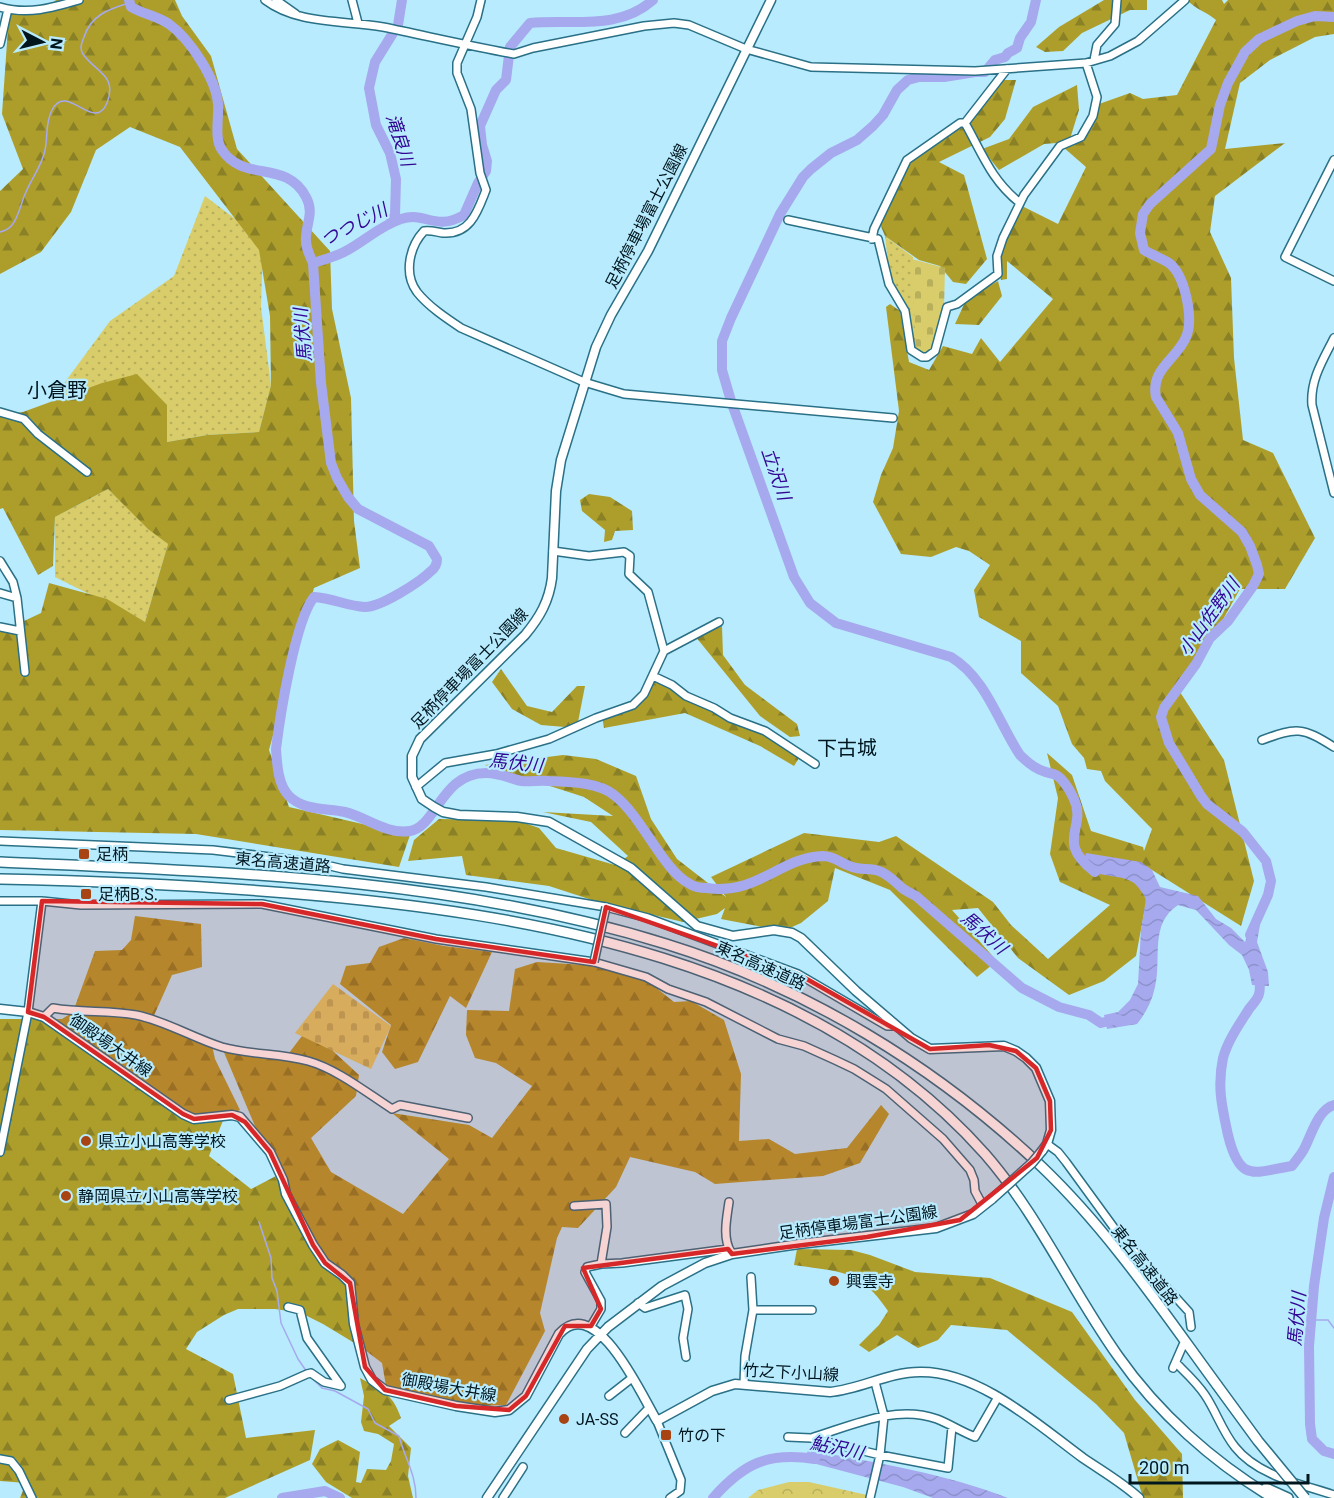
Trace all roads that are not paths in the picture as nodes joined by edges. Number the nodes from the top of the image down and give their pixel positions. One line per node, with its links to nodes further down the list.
1 (79, 0): 10 (street)
2 (265, 0): 11 (street)
3 (276, 0): 11 (street)
4 (352, 0): 12 (street)
5 (481, 0): 14 (street)
6 (771, 0): 15 (main road, 足柄停車場富士公園線)
7 (1117, 0): 16 (street)
8 (1185, 0): 16 (street)
9 (0, 7): 10 (street)
10 (8, 9): 13 (street)
11 (298, 16): 12 (street)
12 (358, 23): 14 (street)
13 (0, 44)
14 (464, 46): 15 (street); 26 (street)
15 (746, 49): 18 (street); 26 (main road, 足柄停車場富士公園線)
16 (1094, 60): 17 (street)
17 (1086, 63): 18 (street); 21 (street)
18 (1007, 69): 19 (street)
19 (965, 123): 21 (street); 23 (street)
20 (1334, 160): 24 (street)
21 (1020, 203): 23 (street)
22 (788, 220): 23 (street)
23 (872, 239)
24 (1334, 281)
25 (1334, 338): 30 (street)
26 (585, 382): 28 (street); 31 (main road, 足柄停車場富士公園線)
27 (0, 412): 29 (street)
28 (893, 418)
29 (87, 472)
30 (1334, 493)
31 (553, 551): 38 (street); 44 (main road, 足柄停車場富士公園線)
32 (0, 561): 34 (street)
33 (0, 593): 34 (street)
34 (17, 598): 37 (street)
35 (719, 622): 38 (street)
36 (0, 627): 37 (street)
37 (20, 631): 39 (street)
38 (664, 651): 40 (street)
39 (25, 672)
40 (653, 676): 43 (street); 44 (street)
41 (1262, 740): 42 (street)
42 (1334, 747)
43 (815, 764)
44 (416, 787): 55 (main road, 足柄停車場富士公園線)
45 (0, 841): 50 (street)
46 (0, 862): 100 (highway, 東名高速道路, bridge)
47 (0, 879): 89 (highway, 東名高速道路)
48 (0, 901): 49 (street)
49 (42, 901): 51 (street); 53 (street)
50 (606, 907): 51 (street, bridge); 55 (street)
51 (594, 962): 61 (street)
52 (0, 1010): 53 (main road, 御殿場大井線)
53 (28, 1012): 54 (main road, 御殿場大井線); 58 (street)
54 (44, 1017): 56 (street); 69 (main road, 御殿場大井線)
55 (897, 1026): 57 (main road, 足柄停車場富士公園線)
56 (468, 1118)
57 (1044, 1148): 61 (main road, 足柄停車場富士公園線, bridge); 70 (street)
58 (0, 1152)
59 (729, 1202): 62 (street)
60 (574, 1206): 63 (street)
61 (983, 1206): 62 (main road, 足柄停車場富士公園線)
62 (730, 1251): 63 (street); 65 (main road, 足柄停車場富士公園線)
63 (601, 1264): 69 (street)
64 (751, 1277): 67 (street)
65 (638, 1303): 71 (main road, 足柄停車場富士公園線); 73 (street)
66 (288, 1307): 79 (street)
67 (753, 1310): 68 (street); 76 (street)
68 (812, 1310)
69 (591, 1326): 71 (main road)
70 (1191, 1327)
71 (601, 1335): 74 (main road); 94 (main road)
72 (1183, 1346): 92 (street)
73 (686, 1357)
74 (632, 1378): 77 (street); 80 (main road)
75 (875, 1382): 76 (main road, 竹之下小山線); 78 (main road, 竹之下小山線); 81 (street)
76 (744, 1384): 82 (main road, 竹之下小山線)
77 (609, 1396)
78 (998, 1397): 83 (street); 97 (main road, 竹之下小山線)
79 (229, 1400)
80 (649, 1408): 82 (main road); 84 (street)
81 (884, 1416): 83 (street); 86 (street); 87 (street)
82 (657, 1420): 96 (street)
83 (952, 1427): 87 (street)
84 (625, 1433)
85 (788, 1437): 86 (street)
86 (811, 1438): 87 (street)
87 (880, 1457): 91 (street)
88 (0, 1459): 93 (street)
89 (1217, 1459): 98 (highway); 99 (highway)
90 (523, 1467): 95 (street)
91 (871, 1494)
92 (1334, 1495)
93 (32, 1498)
94 (487, 1498)
95 (503, 1498)
96 (670, 1498)
97 (1139, 1498)
98 (1273, 1498)
99 (1288, 1498)
100 (1305, 1498)

